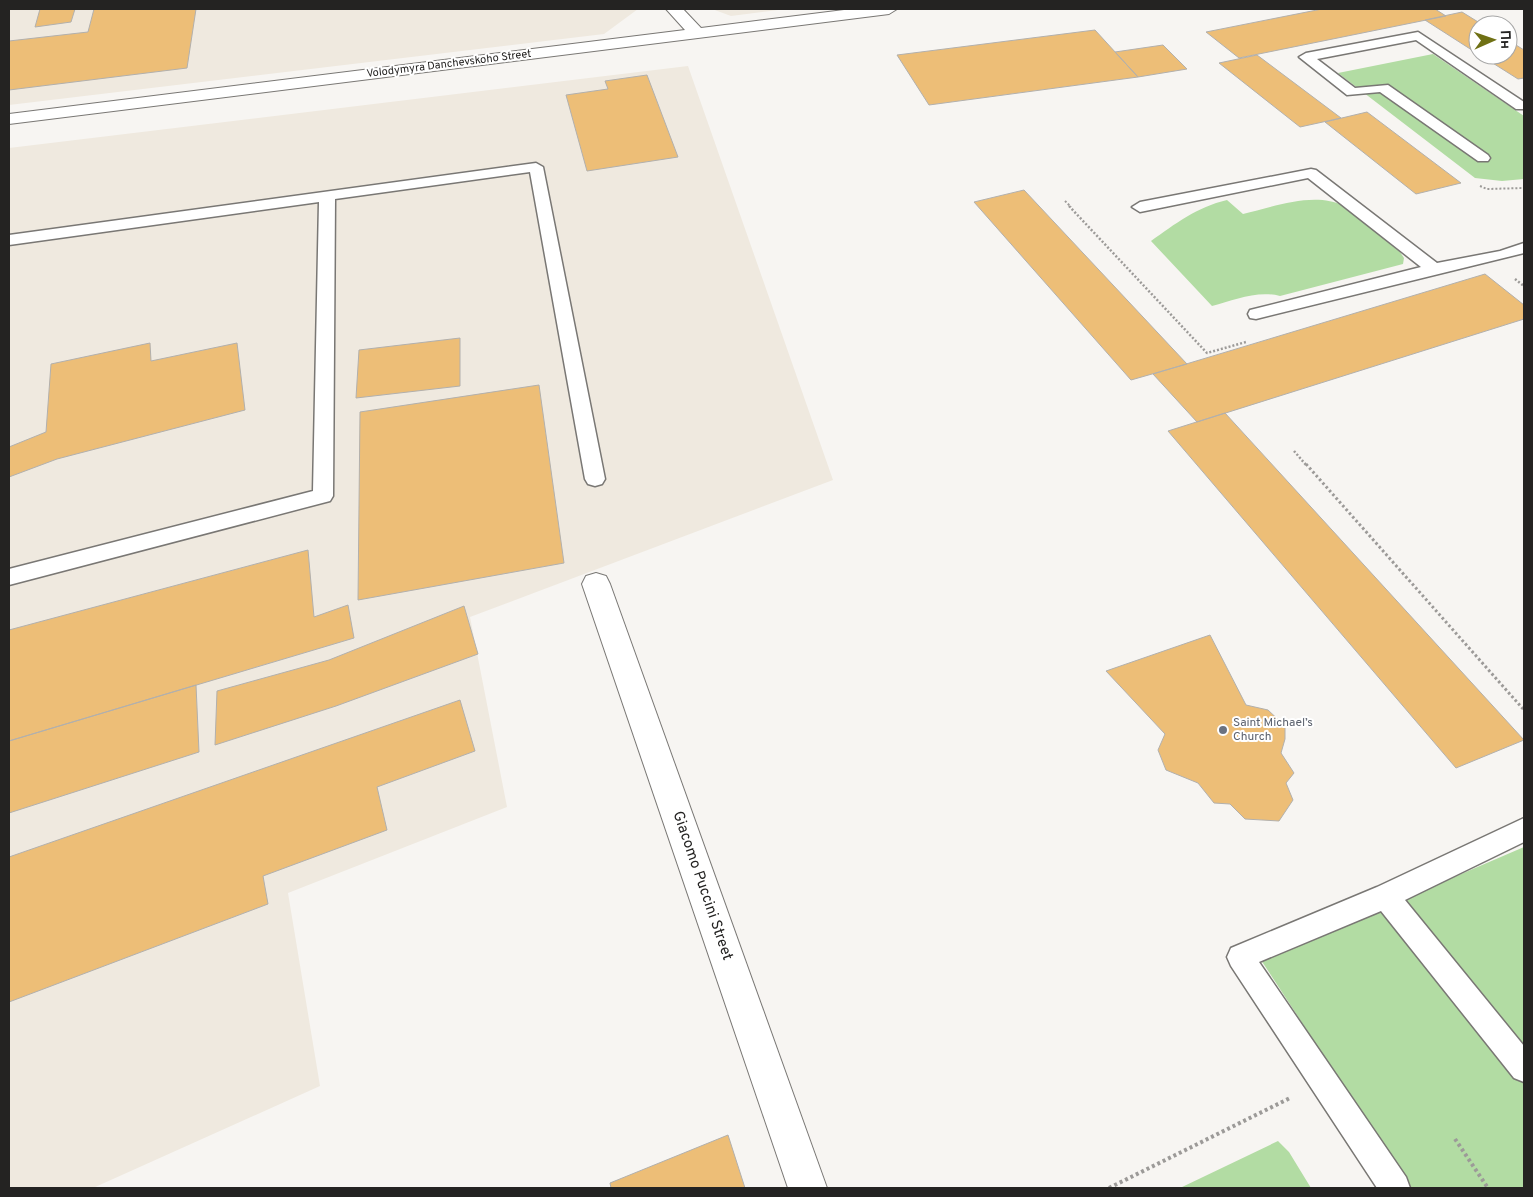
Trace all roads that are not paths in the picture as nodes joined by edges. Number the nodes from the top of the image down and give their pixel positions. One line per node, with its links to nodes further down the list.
1 (674, 9): 3 (street)
2 (889, 9): 3 (street, Volodymyra Danchevskoho Street)
3 (697, 33): 5 (street, Volodymyra Danchevskoho Street)
4 (1523, 106): 6 (lane)
5 (9, 119)
6 (1483, 158)
7 (327, 196): 9 (lane); 13 (lane); 14 (lane)
8 (1140, 207): 11 (lane)
9 (9, 240)
10 (1524, 248): 11 (lane)
11 (1434, 268): 12 (lane)
12 (1256, 314)
13 (595, 478)
14 (9, 577)
15 (596, 584): 19 (street, Giacomo Puccini Street)
16 (1524, 830): 17 (lane)
17 (1386, 896): 18 (lane); 20 (lane)
18 (1524, 1068)
19 (808, 1188)
20 (1394, 1188)

